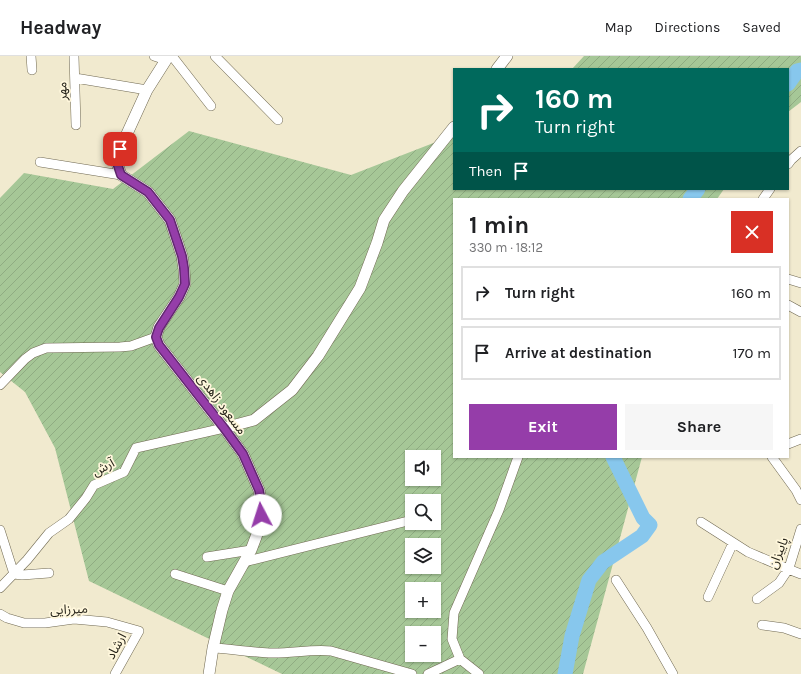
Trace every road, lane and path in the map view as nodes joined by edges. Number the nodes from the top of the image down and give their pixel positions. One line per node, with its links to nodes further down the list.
1 (31, 56): 8 (street)
2 (74, 56): 9 (street, مهر)
3 (154, 56): 6 (street)
4 (215, 56): 12 (street)
5 (508, 56): 7 (street)
6 (168, 57): 10 (street); 11 (street)
7 (498, 68)
8 (32, 70)
9 (75, 78): 10 (street); 13 (street, مهر)
10 (147, 90): 18 (street)
11 (210, 106)
12 (278, 120)
13 (76, 125)
14 (453, 128): 25 (street)
15 (801, 151): 17 (street)
16 (40, 162): 18 (street)
17 (789, 163)
18 (121, 175): 23 (street)
19 (789, 279): 20 (street)
20 (801, 283)
21 (789, 306): 22 (street)
22 (801, 312)
23 (156, 337): 24 (street); 25 (street, مسعود زاهدی)
24 (0, 385)
25 (224, 428): 36 (street, مسعود زاهدی); 41 (street, آرش)
26 (801, 438): 27 (street)
27 (789, 444)
28 (518, 458): 54 (street)
29 (773, 458): 30 (street)
30 (801, 500)
31 (405, 522): 38 (street)
32 (701, 522): 35 (street)
33 (801, 529): 39 (street, پاییزان)
34 (0, 530): 41 (street)
35 (733, 543): 39 (street); 47 (street)
36 (251, 550): 37 (street); 38 (street, مسعود زاهدی)
37 (207, 557)
38 (244, 562): 46 (street, مسعود زاهدی)
39 (788, 570): 43 (street); 48 (street, پاییزان)
40 (49, 573): 41 (street)
41 (14, 574): 45 (street, آرش)
42 (175, 574): 46 (street)
43 (801, 574)
44 (616, 580): 60 (street)
45 (0, 588)
46 (228, 591): 53 (street, مسعود زاهدی)
47 (708, 597)
48 (757, 599)
49 (0, 614): 51 (street, میرزایی)
50 (762, 625): 52 (street)
51 (139, 631): 55 (street, ارشاد)
52 (801, 634)
53 (213, 648): 56 (street, مسعود زاهدی); 57 (street)
54 (460, 659): 58 (street); 59 (street)
55 (115, 674)
56 (209, 674)
57 (412, 674)
58 (428, 674)
59 (480, 674)
60 (673, 674)

